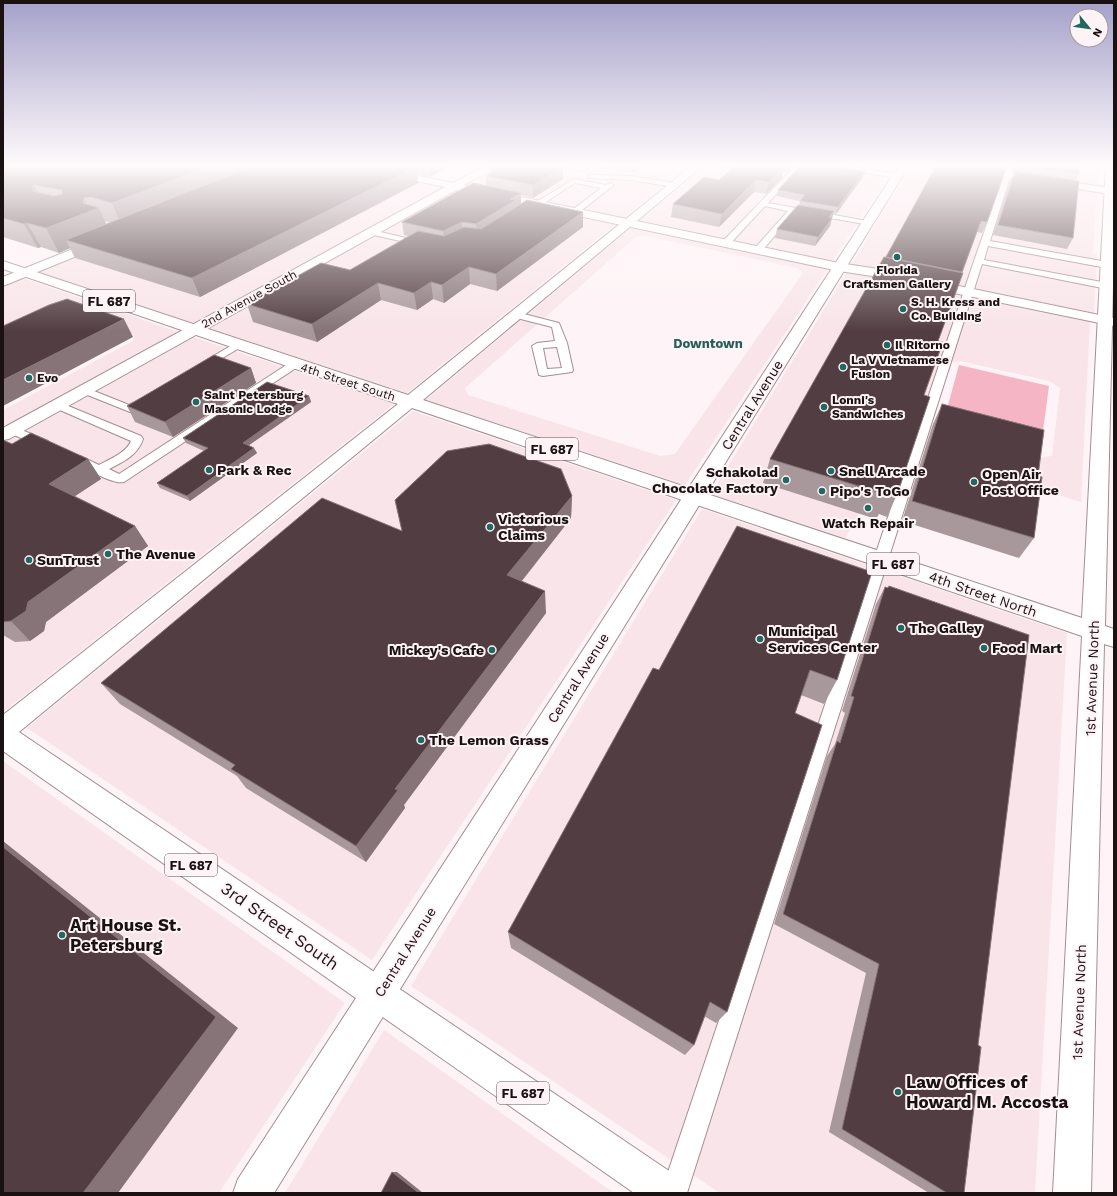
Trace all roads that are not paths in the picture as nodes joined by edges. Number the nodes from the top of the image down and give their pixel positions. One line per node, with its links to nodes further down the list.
1 (394, 220): 12 (main road, 2nd Avenue South)
2 (614, 220): 10 (main road)
3 (632, 220): 10 (main road)
4 (749, 220): 14 (lane)
5 (784, 220): 17 (lane)
6 (849, 220): 11 (lane)
7 (869, 220): 11 (main road, Central Avenue)
8 (993, 220): 15 (lane)
9 (1111, 220): 18 (main road, 1st Avenue North)
10 (628, 223): 14 (main road); 26 (main road)
11 (867, 223): 21 (main road, Central Avenue)
12 (372, 232): 16 (lane); 28 (main road, 2nd Avenue South)
13 (110, 238): 22 (main road)
14 (726, 243): 17 (main road)
15 (985, 243): 18 (lane); 19 (lane)
16 (431, 246)
17 (758, 250): 21 (main road)
18 (1110, 257): 24 (main road, 1st Avenue North)
19 (978, 261): 24 (lane); 25 (lane)
20 (3, 265): 22 (main road, 4th Street South / FL 687)
21 (839, 267): 25 (main road); 39 (main road, Central Avenue)
22 (25, 273): 23 (main road); 28 (main road, 4th Street South / FL 687)
23 (3, 282)
24 (1106, 286): 27 (main road, 1st Avenue North)
25 (969, 292): 27 (main road); 40 (lane)
26 (516, 315): 29 (lane); 35 (main road)
27 (1110, 321): 41 (main road, 1st Avenue North)
28 (193, 330): 30 (main road, 4th Street South / FL 687); 33 (main road, 2nd Avenue South)
29 (562, 343)
30 (237, 345): 31 (main road, 4th Street South / FL 687); 32 (lane)
31 (294, 364): 35 (main road, 4th Street South / FL 687); 38 (lane)
32 (188, 374)
33 (84, 390): 34 (lane); 36 (main road, 2nd Avenue South)
34 (156, 393)
35 (410, 402): 39 (main road, 4th Street South / FL 687); 42 (main road)
36 (57, 405): 37 (main road, 2nd Avenue South); 38 (lane)
37 (8, 432): 38 (lane)
38 (99, 470)
39 (694, 497): 40 (main road, 4th Street North / FL 687); 44 (main road, Central Avenue)
40 (882, 560): 41 (main road, 4th Street North / FL 687); 47 (lane)
41 (1107, 637): 48 (main road, 1st Avenue North)
42 (3, 730)
43 (3, 736): 44 (main road, 3rd Street South / FL 687)
44 (378, 994): 45 (main road, Central Avenue); 46 (main road, FL 687)
45 (252, 1193)
46 (667, 1193)
47 (674, 1193)
48 (1072, 1193)

